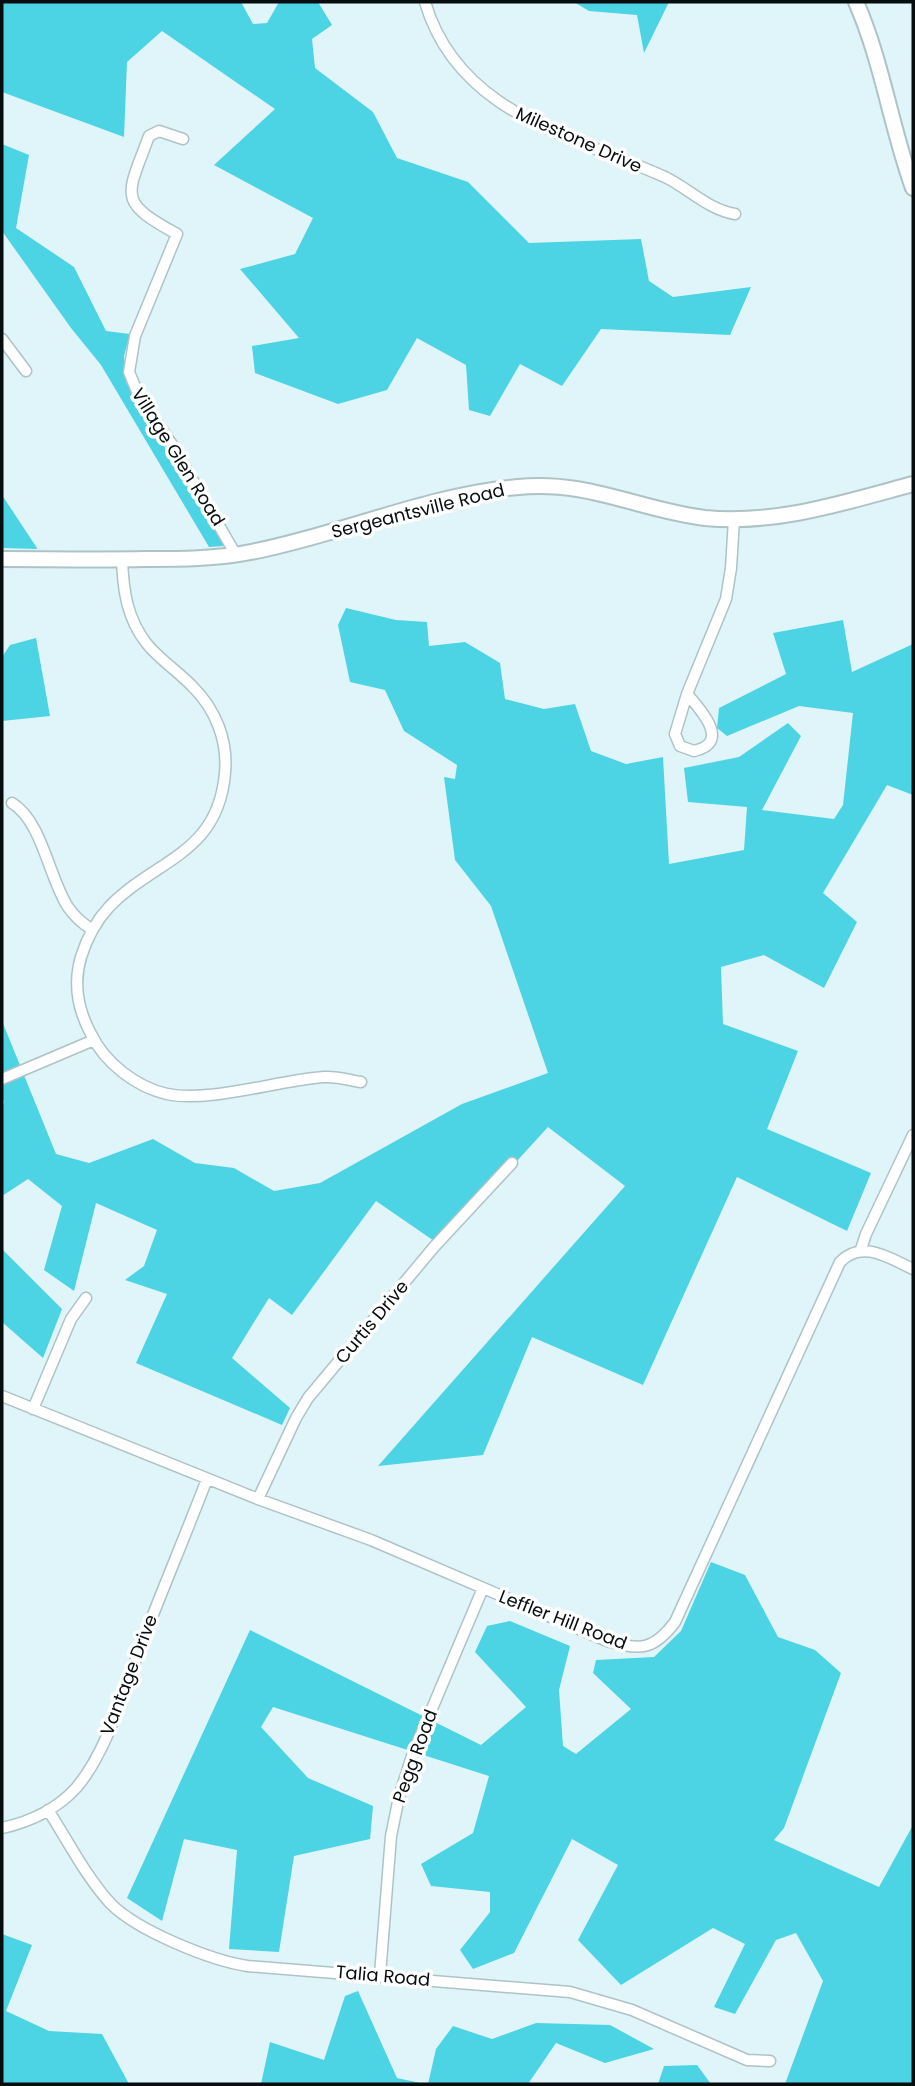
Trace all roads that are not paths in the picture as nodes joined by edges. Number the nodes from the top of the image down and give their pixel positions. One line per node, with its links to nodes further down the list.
1 (425, 2): 5 (street, Milestone Drive)
2 (856, 2): 4 (main road)
3 (183, 139): 10 (street, Village Glen Road)
4 (913, 188)
5 (735, 214)
6 (2, 339): 7 (street)
7 (26, 371)
8 (913, 484): 9 (main road, Sergeantsville Road)
9 (734, 519): 10 (main road, Sergeantsville Road); 13 (street)
10 (236, 555): 12 (main road, Sergeantsville Road)
11 (2, 559): 12 (main road, Sergeantsville Road)
12 (122, 559): 15 (street)
13 (687, 694): 13 (street)
14 (12, 803): 15 (street)
15 (91, 929): 16 (street)
16 (94, 1040): 17 (street); 18 (street)
17 (2, 1079)
18 (361, 1082)
19 (913, 1135): 21 (street)
20 (512, 1163): 27 (street, Curtis Drive)
21 (862, 1249): 22 (street); 28 (street, Leffler Hill Road)
22 (913, 1269)
23 (86, 1298): 25 (street)
24 (2, 1396): 25 (street, Leffler Hill Road)
25 (33, 1409): 26 (street, Leffler Hill Road)
26 (207, 1479): 27 (street, Leffler Hill Road); 29 (street, Vantage Drive)
27 (258, 1499): 28 (street, Leffler Hill Road)
28 (483, 1588): 31 (street, Pegg Road)
29 (48, 1810): 30 (street, Vantage Drive); 31 (street, Talia Road)
30 (2, 1828)
31 (380, 1975): 32 (street, Talia Road)
32 (770, 2061)

